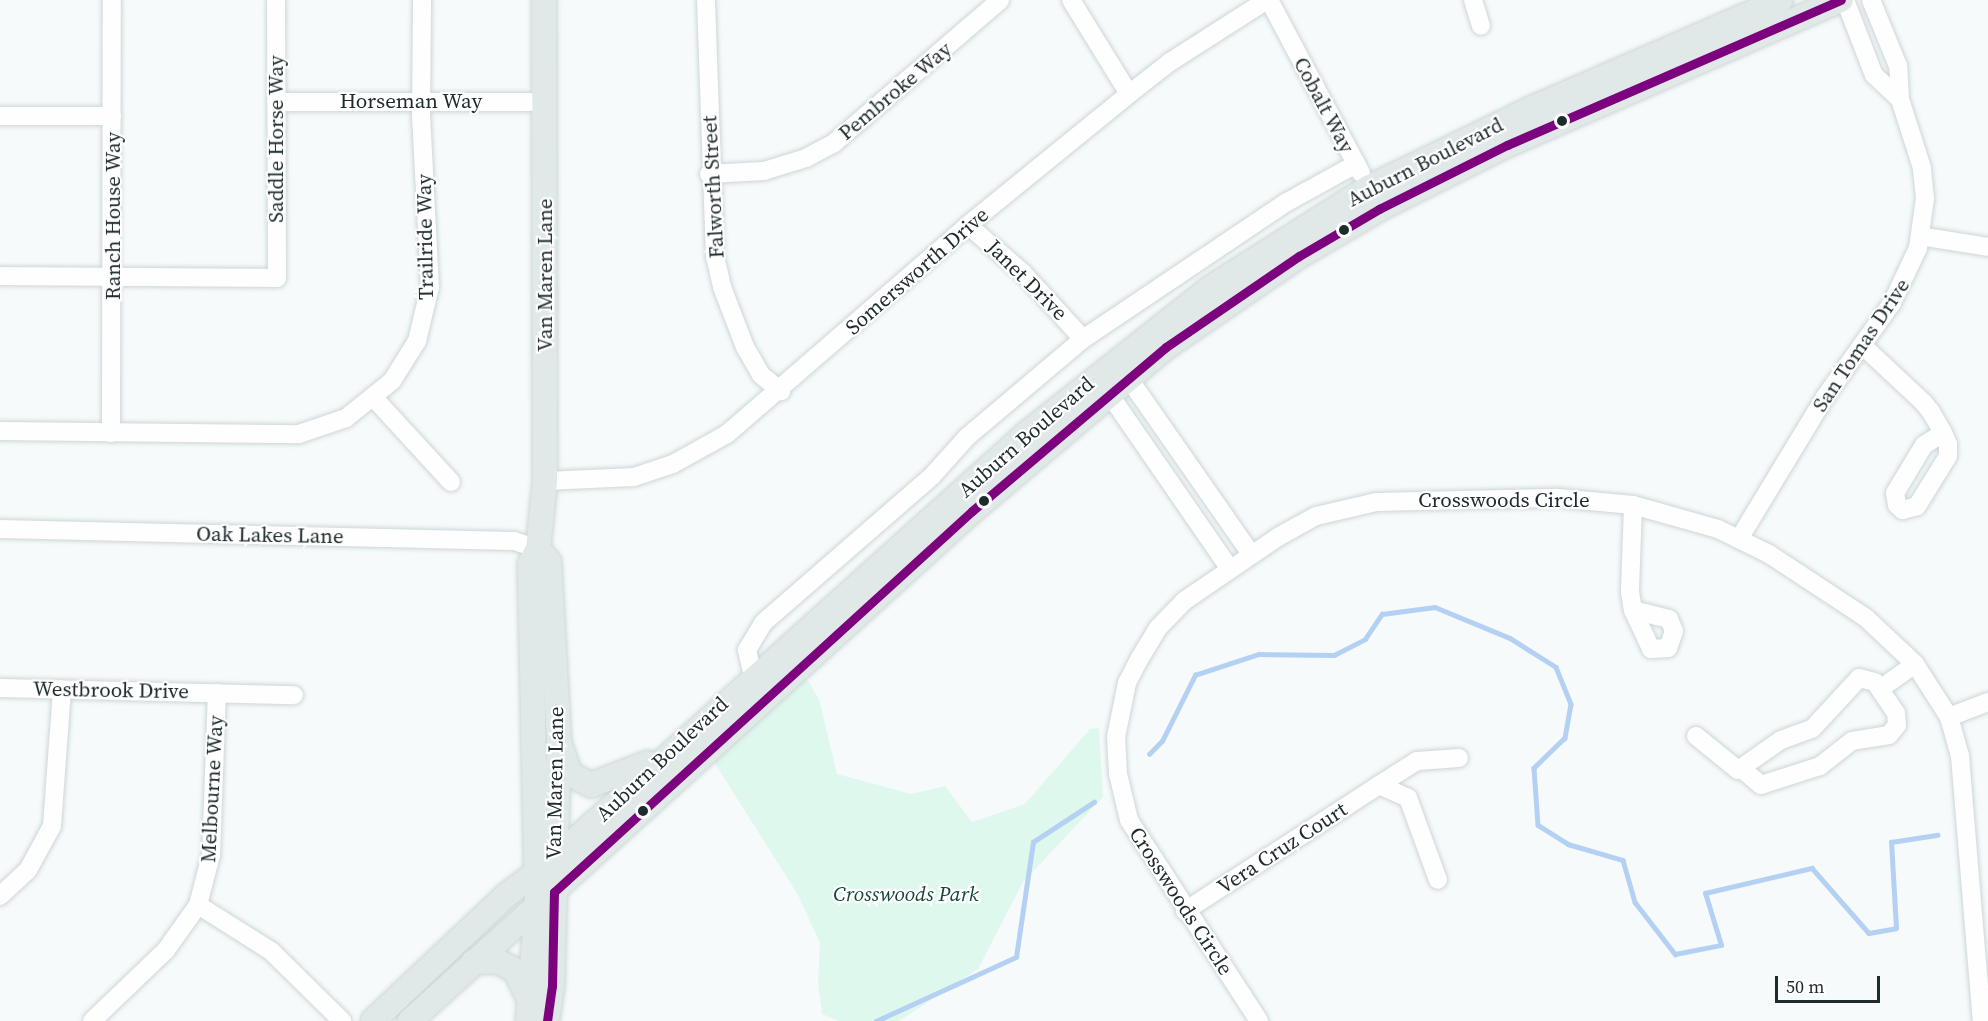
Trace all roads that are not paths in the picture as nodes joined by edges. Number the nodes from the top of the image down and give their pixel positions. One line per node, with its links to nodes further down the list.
1 (112, 0): 20 (street, Ranch House Way)
2 (276, 0): 17 (street, Saddle Horse Way)
3 (422, 0): 16 (street, Trailride Way)
4 (544, 0): 18 (main road, Van Maren Lane)
5 (706, 0): 22 (street, Falworth Street)
6 (1000, 0): 22 (street, Pembroke Way)
7 (1071, 0): 14 (street)
8 (1268, 0): 14 (street, Somersworth Drive); 21 (street, Cobalt Way)
9 (1473, 0): 13 (street)
10 (1780, 0): 23 (main road, Auburn Boulevard)
11 (1843, 0): 15 (street, San Tomas Drive); 24 (main road, Auburn Boulevard)
12 (1871, 0): 15 (street, San Tomas Drive)
13 (1481, 26)
14 (1129, 94): 25 (street, Somersworth Drive)
15 (1900, 99): 26 (street, San Tomas Drive)
16 (420, 101): 17 (street, Horseman Way); 18 (street, Horseman Way); 35 (street, Trailride Way)
17 (276, 102): 29 (street, Saddle Horse Way)
18 (546, 102): 40 (main road, Van Maren Lane)
19 (0, 116): 20 (street)
20 (112, 117): 29 (street, Ranch House Way)
21 (1356, 164): 23 (street, Cobalt Way); 30 (street)
22 (709, 174): 34 (street, Falworth Street)
23 (1368, 188): 24 (street, Cobalt Way); 32 (main road, Auburn Boulevard)
24 (1379, 209): 32 (main road, Auburn Boulevard)
25 (968, 225): 30 (street, Janet Drive); 34 (street, Somersworth Drive)
26 (1920, 236): 27 (street); 31 (street, San Tomas Drive)
27 (1988, 247)
28 (0, 276): 29 (street)
29 (114, 279): 37 (street, Ranch House Way)
30 (1083, 339): 50 (street)
31 (1862, 345): 38 (street); 43 (street, San Tomas Drive)
32 (1122, 369): 33 (main road, Auburn Boulevard); 45 (street)
33 (1103, 385): 46 (street); 50 (main road, Auburn Boulevard); 68 (main road, Auburn Boulevard)
34 (781, 390): 40 (street, Somersworth Drive)
35 (374, 398): 37 (street, Trailride Way); 39 (street)
36 (0, 431): 37 (street, Trailride Way)
37 (111, 433)
38 (1942, 433)
39 (451, 482)
40 (545, 482): 44 (main road, Van Maren Lane)
41 (1633, 505): 43 (street, Crosswoods Circle); 45 (street, Crosswoods Circle); 47 (street)
42 (0, 529): 44 (street, Oak Lakes Lane)
43 (1739, 539): 49 (street, Crosswoods Circle)
44 (538, 549): 48 (main road, Van Maren Lane); 56 (main road, Van Maren Lane)
45 (1251, 554): 46 (street, Crosswoods Circle)
46 (1230, 569): 70 (street, Crosswoods Circle)
47 (1633, 610)
48 (532, 637): 56 (street); 65 (main road, Van Maren Lane)
49 (1915, 664): 53 (street); 58 (street, Crosswoods Circle)
50 (753, 676): 61 (main road, Auburn Boulevard)
51 (0, 688): 52 (street, Westbrook Drive)
52 (62, 689): 54 (street, Westbrook Drive); 67 (street)
53 (1880, 689): 63 (street); 63 (street)
54 (217, 693): 55 (street, Westbrook Drive); 69 (street, Melbourne Way)
55 (294, 695)
56 (558, 701): 60 (main road, Van Maren Lane)
57 (1988, 702): 58 (street)
58 (1950, 717): 71 (street, Crosswoods Circle)
59 (1696, 736): 63 (street)
60 (559, 740): 61 (main road); 65 (main road, Van Maren Lane)
61 (666, 755): 65 (main road, Auburn Boulevard)
62 (1459, 758): 64 (street, Vera Cruz Court)
63 (1741, 768)
64 (1379, 785): 66 (street); 70 (street, Vera Cruz Court)
65 (544, 867): 68 (main road, Van Maren Lane); 76 (main road, Auburn Boulevard)
66 (1438, 880)
67 (0, 896)
68 (545, 898): 72 (main road, Auburn Boulevard); 73 (main road, Van Maren Lane); 78 (main road, Van Maren Lane)
69 (198, 905): 74 (street); 75 (street, Melbourne Way)
70 (1185, 911): 79 (street, Crosswoods Circle)
71 (1983, 957): 80 (street, Crosswoods Circle)
72 (473, 962): 73 (main road); 77 (main road, Auburn Boulevard)
73 (529, 1011)
74 (333, 1018)
75 (92, 1021)
76 (373, 1021)
77 (410, 1021)
78 (547, 1021)
79 (1259, 1021)
80 (1982, 1021)

